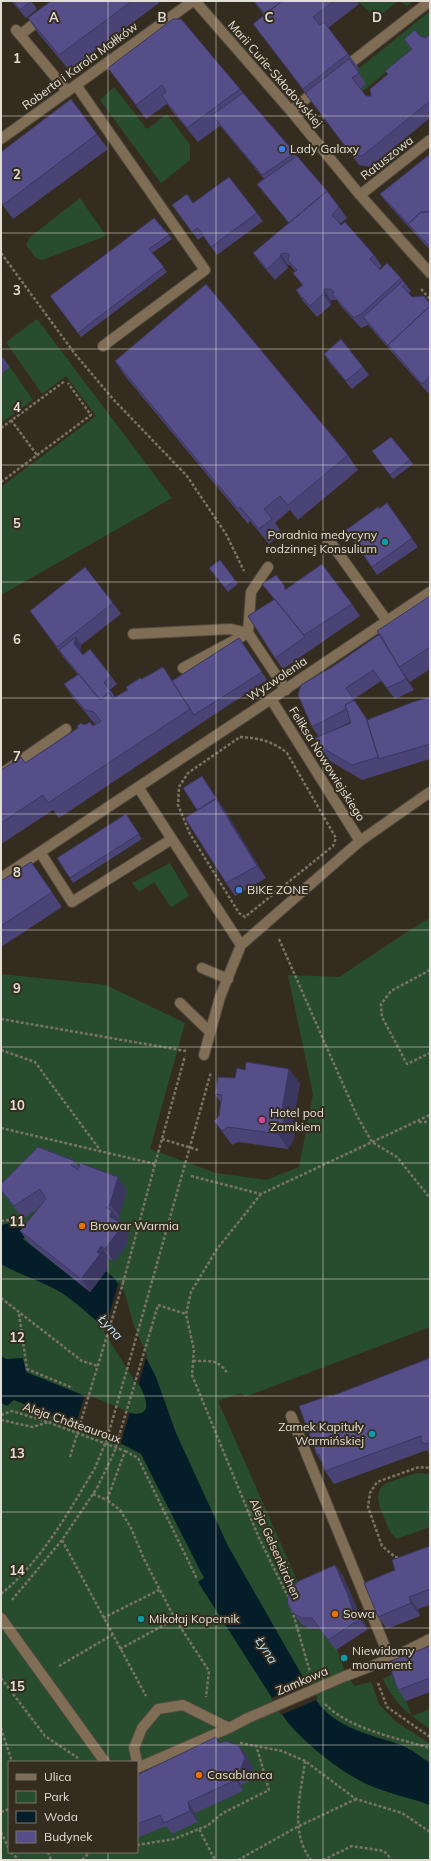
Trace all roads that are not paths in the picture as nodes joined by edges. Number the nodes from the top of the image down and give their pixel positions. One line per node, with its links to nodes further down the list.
1 (63, 1): 6 (street)
2 (194, 1): 5 (street, Roberta i Karola Małłków); 8 (street, Marii Curie-Skłodowskiej)
3 (430, 1): 4 (street)
4 (354, 61)
5 (76, 85): 6 (street, Roberta i Karola Małłków); 13 (street)
6 (67, 91): 9 (street, Roberta i Karola Małłków)
7 (308, 97): 8 (street)
8 (291, 111): 11 (street, Marii Curie-Skłodowskiej)
9 (1, 138)
10 (430, 140): 11 (street, Ratuszowa)
11 (360, 195): 12 (street, Marii Curie-Skłodowskiej)
12 (430, 274)
13 (103, 346)
14 (328, 540): 17 (street)
15 (268, 567): 18 (street)
16 (430, 592): 17 (street, Wyzwolenia)
17 (387, 621): 21 (street, Wyzwolenia)
18 (248, 633): 19 (street); 20 (street); 21 (street)
19 (133, 634)
20 (183, 668)
21 (286, 690): 22 (street, Wyzwolenia)
22 (271, 700): 25 (street, Wyzwolenia); 28 (street, Feliksa Nowowiejskiego)
23 (66, 729): 24 (street)
24 (1, 774)
25 (138, 787): 27 (street); 29 (street, Wyzwolenia)
26 (430, 792): 28 (street, Feliksa Nowowiejskiego)
27 (172, 839): 29 (street); 31 (street)
28 (360, 842): 31 (street, Feliksa Nowowiejskiego)
29 (40, 852): 30 (street, Wyzwolenia)
30 (1, 878)
31 (241, 945): 33 (street, Feliksa Nowowiejskiego)
32 (202, 968): 33 (street)
33 (228, 979): 35 (street, Feliksa Nowowiejskiego)
34 (180, 1003): 35 (street)
35 (210, 1032): 36 (street, Feliksa Nowowiejskiego)
36 (204, 1055)
37 (291, 1416): 40 (street)
38 (1, 1618): 42 (street)
39 (430, 1639): 40 (street, Zamkowa)
40 (390, 1659): 41 (street, Zamkowa, bridge)
41 (229, 1728): 43 (street, Zamkowa); 44 (street, Zamkowa)
42 (104, 1761)
43 (136, 1761)
44 (138, 1765)

